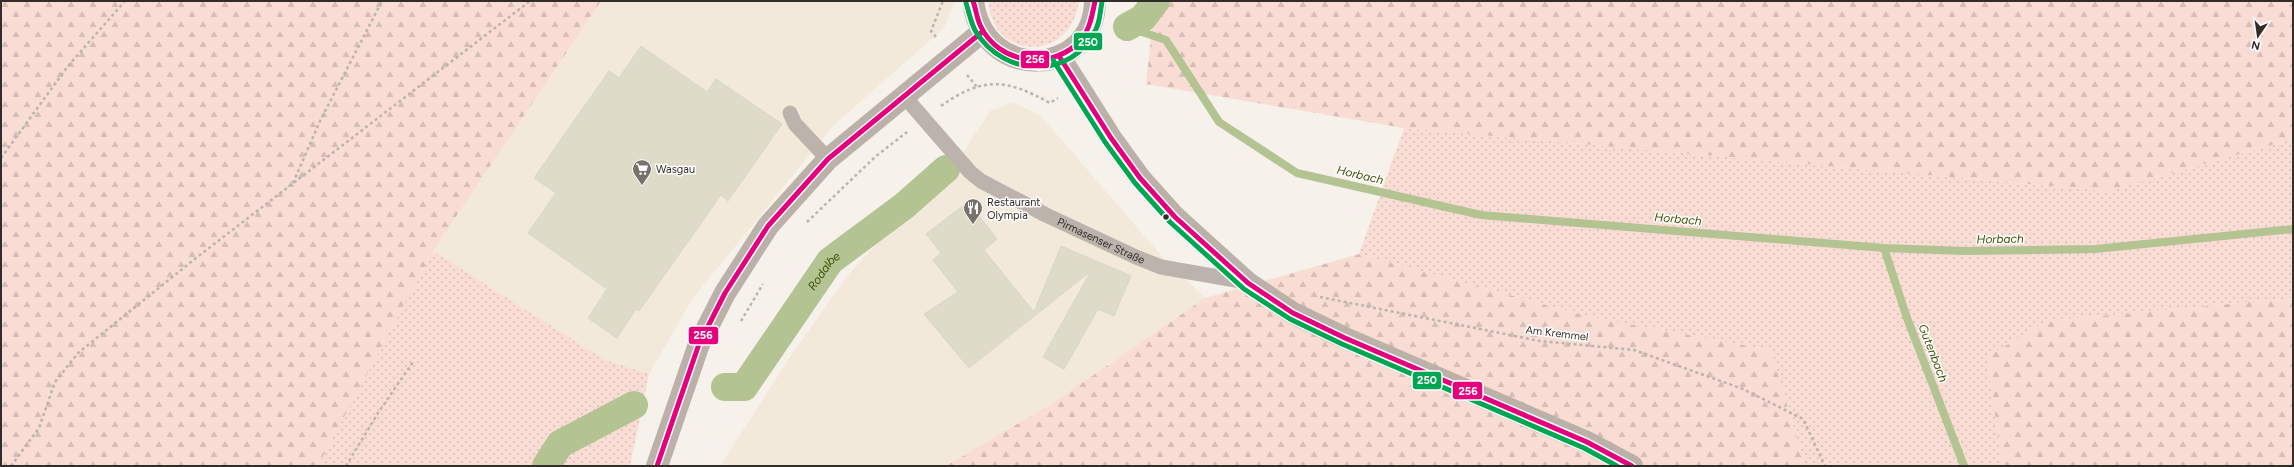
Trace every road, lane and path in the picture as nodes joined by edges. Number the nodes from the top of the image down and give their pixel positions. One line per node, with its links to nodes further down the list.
1 (125, 1): 12 (path)
2 (382, 1): 14 (path)
3 (530, 1): 14 (path)
4 (973, 1): 6 (main road)
5 (1096, 1): 7 (main road)
6 (982, 32): 7 (main road); 9 (main road)
7 (1059, 56): 8 (main road, Pirmasenser Straße)
8 (1077, 86): 11 (path); 17 (main road, Pirmasenser Straße)
9 (904, 96): 11 (lane, Pirmasenser Straße); 13 (main road)
10 (790, 113): 13 (lane)
11 (924, 118): 15 (path); 17 (lane, Pirmasenser Straße)
12 (1, 158)
13 (828, 159): 23 (main road)
14 (292, 185): 21 (path)
15 (805, 224)
16 (765, 280): 19 (path)
17 (1248, 283): 24 (main road, Pirmasenser Straße)
18 (1317, 296): 25 (path, Am Kremmel)
19 (738, 326)
20 (413, 362): 22 (path)
21 (11, 466)
22 (346, 466)
23 (657, 466)
24 (1632, 466)
25 (1825, 466)

